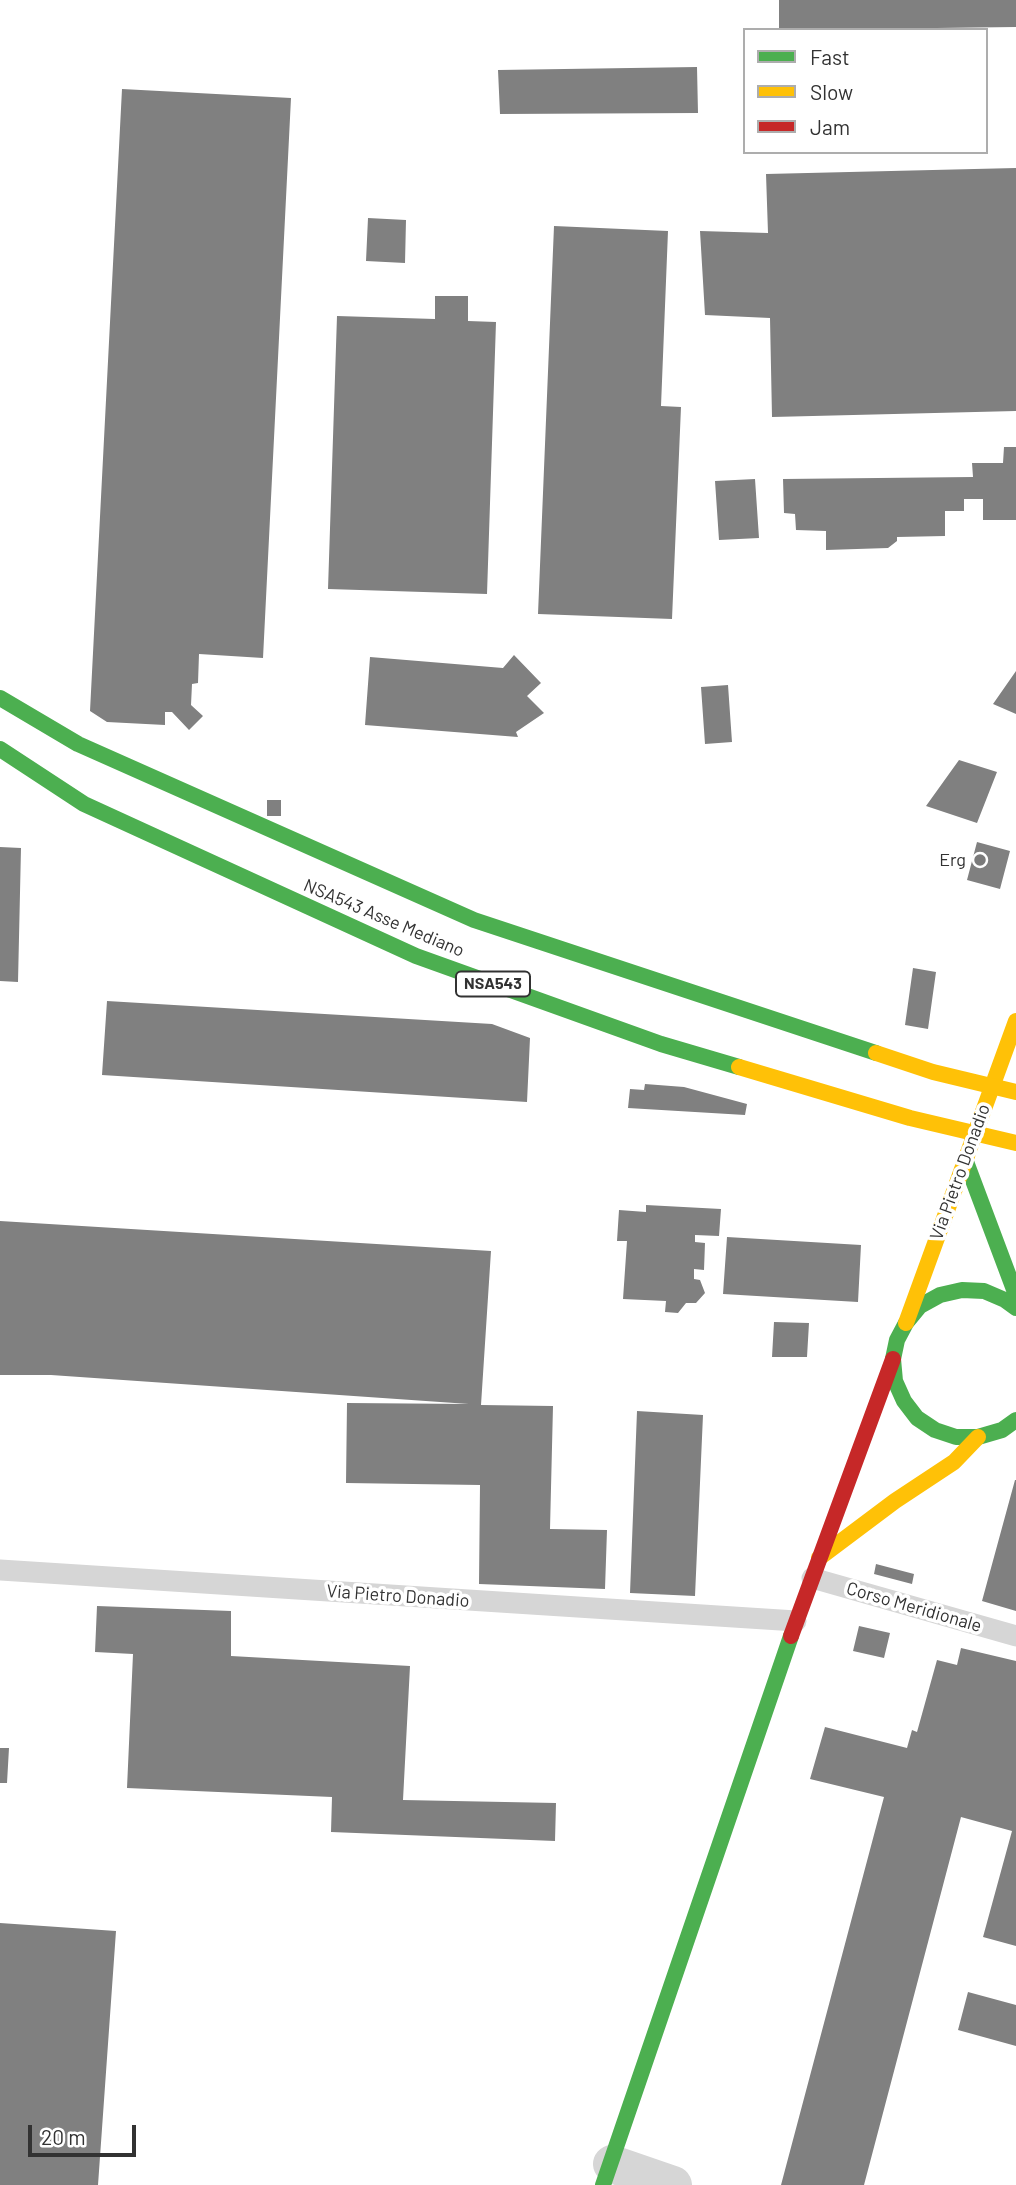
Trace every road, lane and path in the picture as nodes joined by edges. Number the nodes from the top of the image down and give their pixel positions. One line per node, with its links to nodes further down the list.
1 (0, 698): 4 (main road, NSA543 Asse Mediano, bridge)
2 (0, 749): 5 (main road, NSA543 Asse Mediano / NSA543, bridge)
3 (1016, 1021): 6 (main road, Via Pietro Donadio)
4 (1016, 1092)
5 (1016, 1143)
6 (965, 1159): 7 (main road); 9 (main road, Via Pietro Donadio)
7 (1016, 1295)
8 (1016, 1308): 9 (main road)
9 (906, 1323): 10 (main road)
10 (893, 1359): 13 (main road); 14 (main road)
11 (1016, 1420): 12 (main road)
12 (1009, 1430): 13 (main road)
13 (978, 1437): 14 (main road)
14 (816, 1568): 16 (main road); 17 (lane, Corso Meridionale)
15 (0, 1570): 16 (lane, Via Pietro Donadio)
16 (796, 1622): 18 (main road)
17 (1016, 1636)
18 (607, 2175): 19 (street)
19 (673, 2185)

